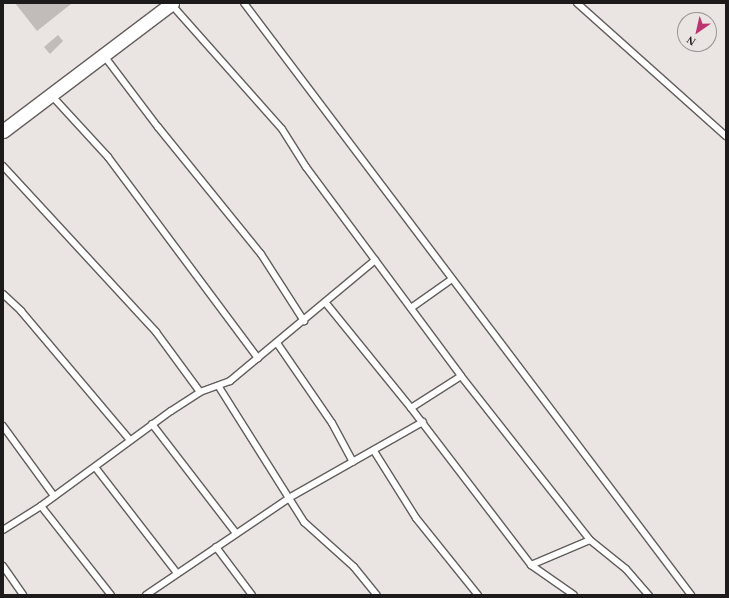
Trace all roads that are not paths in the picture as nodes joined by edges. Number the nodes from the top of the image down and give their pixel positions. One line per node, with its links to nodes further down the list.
1 (244, 3): 10 (lane)
2 (577, 3): 7 (lane)
3 (172, 4): 4 (street); 9 (lane)
4 (105, 56): 5 (street); 14 (lane)
5 (52, 96): 6 (street); 16 (lane)
6 (3, 131)
7 (726, 136)
8 (3, 166): 19 (lane)
9 (375, 260): 12 (lane); 13 (lane)
10 (452, 279): 13 (lane); 46 (lane)
11 (3, 294): 24 (lane)
12 (325, 302): 14 (lane); 20 (lane)
13 (411, 308): 17 (lane)
14 (304, 321): 15 (lane)
15 (277, 343): 16 (lane); 26 (lane)
16 (258, 358): 18 (lane)
17 (460, 376): 20 (lane); 33 (lane)
18 (219, 387): 19 (lane); 29 (lane)
19 (200, 392): 22 (lane)
20 (411, 408): 21 (lane)
21 (423, 422): 25 (lane); 35 (lane)
22 (152, 424): 24 (lane); 32 (lane)
23 (3, 426): 28 (lane)
24 (130, 440): 27 (lane)
25 (374, 451): 26 (lane); 43 (lane)
26 (353, 462): 29 (lane)
27 (95, 467): 28 (lane); 37 (lane)
28 (54, 496): 30 (lane)
29 (289, 498): 32 (lane); 42 (lane)
30 (41, 506): 31 (lane); 39 (lane)
31 (3, 530)
32 (236, 533): 34 (lane)
33 (590, 540): 35 (lane); 45 (lane)
34 (216, 547): 37 (lane); 41 (lane)
35 (530, 564): 44 (lane)
36 (3, 566): 38 (lane)
37 (177, 573): 40 (lane)
38 (23, 595)
39 (111, 595)
40 (146, 595)
41 (252, 595)
42 (377, 595)
43 (478, 595)
44 (574, 595)
45 (649, 595)
46 (691, 595)

